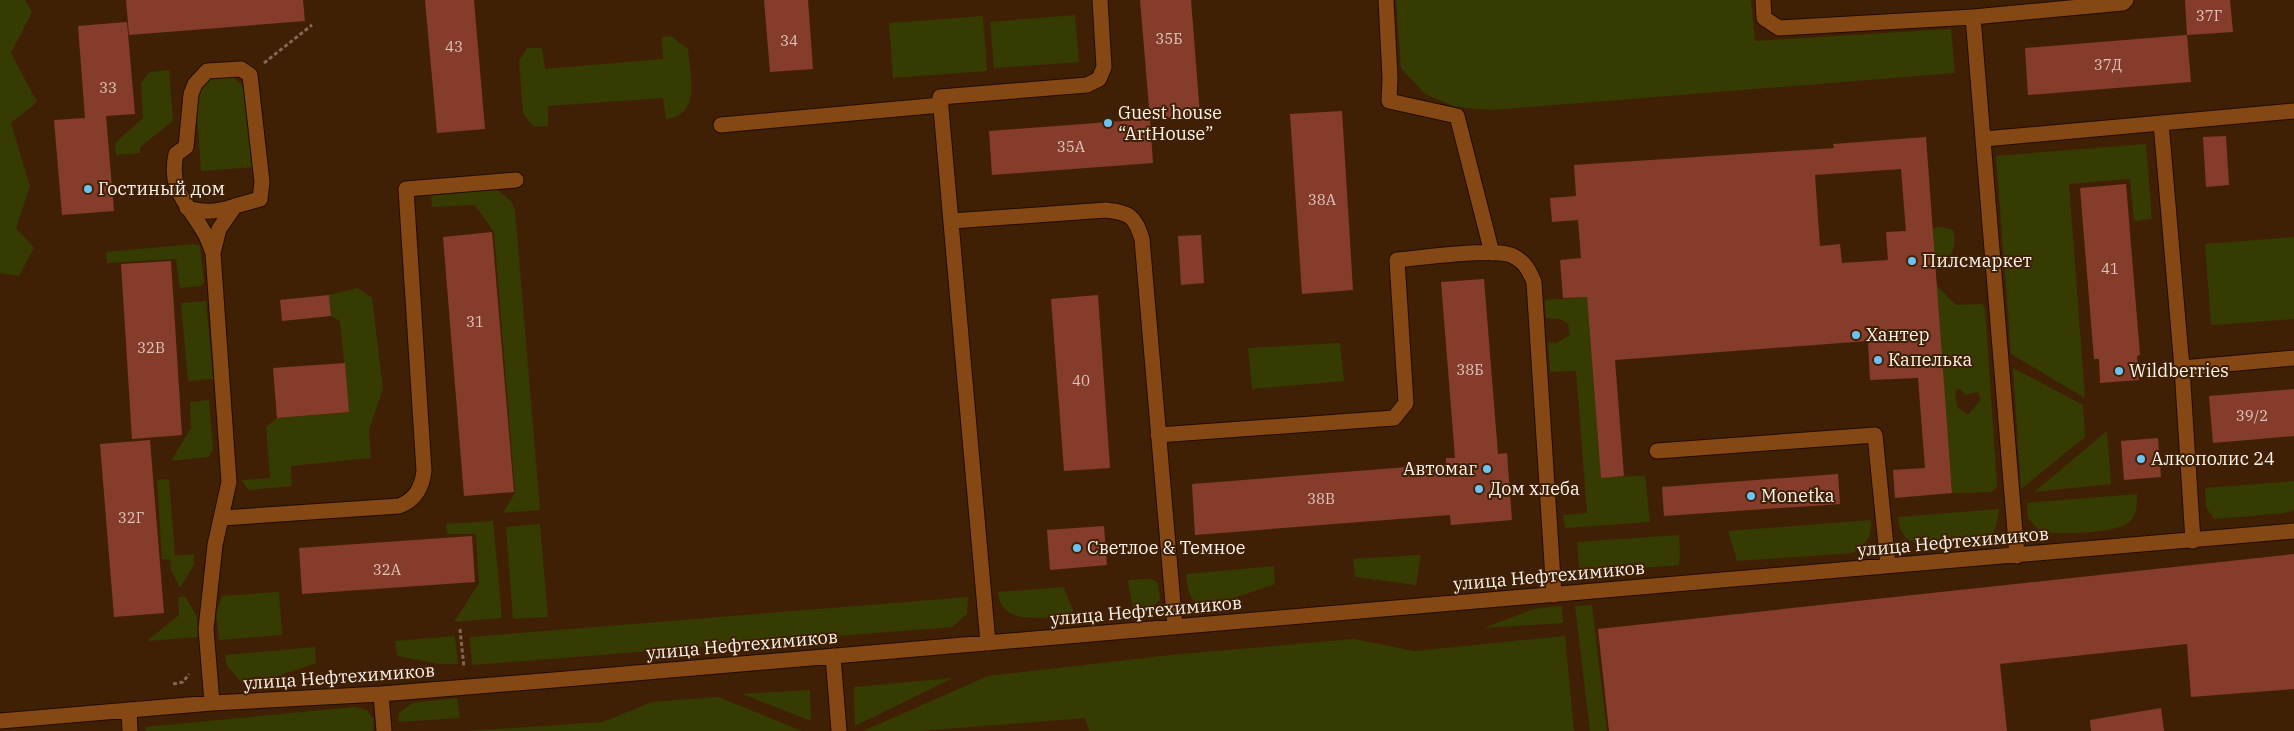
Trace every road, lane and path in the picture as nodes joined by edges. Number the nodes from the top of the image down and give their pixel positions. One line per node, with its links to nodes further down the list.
1 (1100, 0): 8 (street)
2 (1386, 0): 18 (street)
3 (1763, 0): 5 (street)
4 (2126, 0): 5 (street)
5 (1973, 18): 12 (street)
6 (312, 26): 7 (path)
7 (250, 75): 14 (street); 15 (street)
8 (941, 105): 11 (street); 16 (street)
9 (2294, 112): 10 (street)
10 (2161, 123): 12 (street); 20 (street)
11 (721, 126)
12 (1984, 139): 26 (street)
13 (516, 180): 23 (street)
14 (235, 206): 15 (street); 17 (street)
15 (187, 208): 17 (street)
16 (952, 221): 21 (street); 31 (street)
17 (213, 253): 23 (street)
18 (1492, 253): 21 (street); 28 (street)
19 (2294, 358): 20 (street)
20 (2182, 368): 25 (street)
21 (1158, 436): 29 (street)
22 (1657, 451): 27 (street)
23 (222, 518): 37 (street)
24 (2294, 531): 25 (street, улица Нефтехимиков)
25 (2193, 541): 26 (street, улица Нефтехимиков)
26 (2017, 556): 27 (street, улица Нефтехимиков)
27 (1888, 566): 28 (street, улица Нефтехимиков)
28 (1554, 595): 29 (street, улица Нефтехимиков)
29 (1175, 627): 31 (street, улица Нефтехимиков)
30 (460, 629): 34 (path)
31 (988, 643): 32 (street, улица Нефтехимиков)
32 (833, 656): 36 (street, улица Нефтехимиков); 42 (street)
33 (194, 666): 35 (path)
34 (464, 669)
35 (164, 684)
36 (381, 694): 37 (street, улица Нефтехимиков); 41 (street)
37 (212, 703): 38 (street, улица Нефтехимиков)
38 (129, 710): 39 (street, улица Нефтехимиков); 40 (street)
39 (0, 721)
40 (130, 731)
41 (384, 731)
42 (839, 731)

